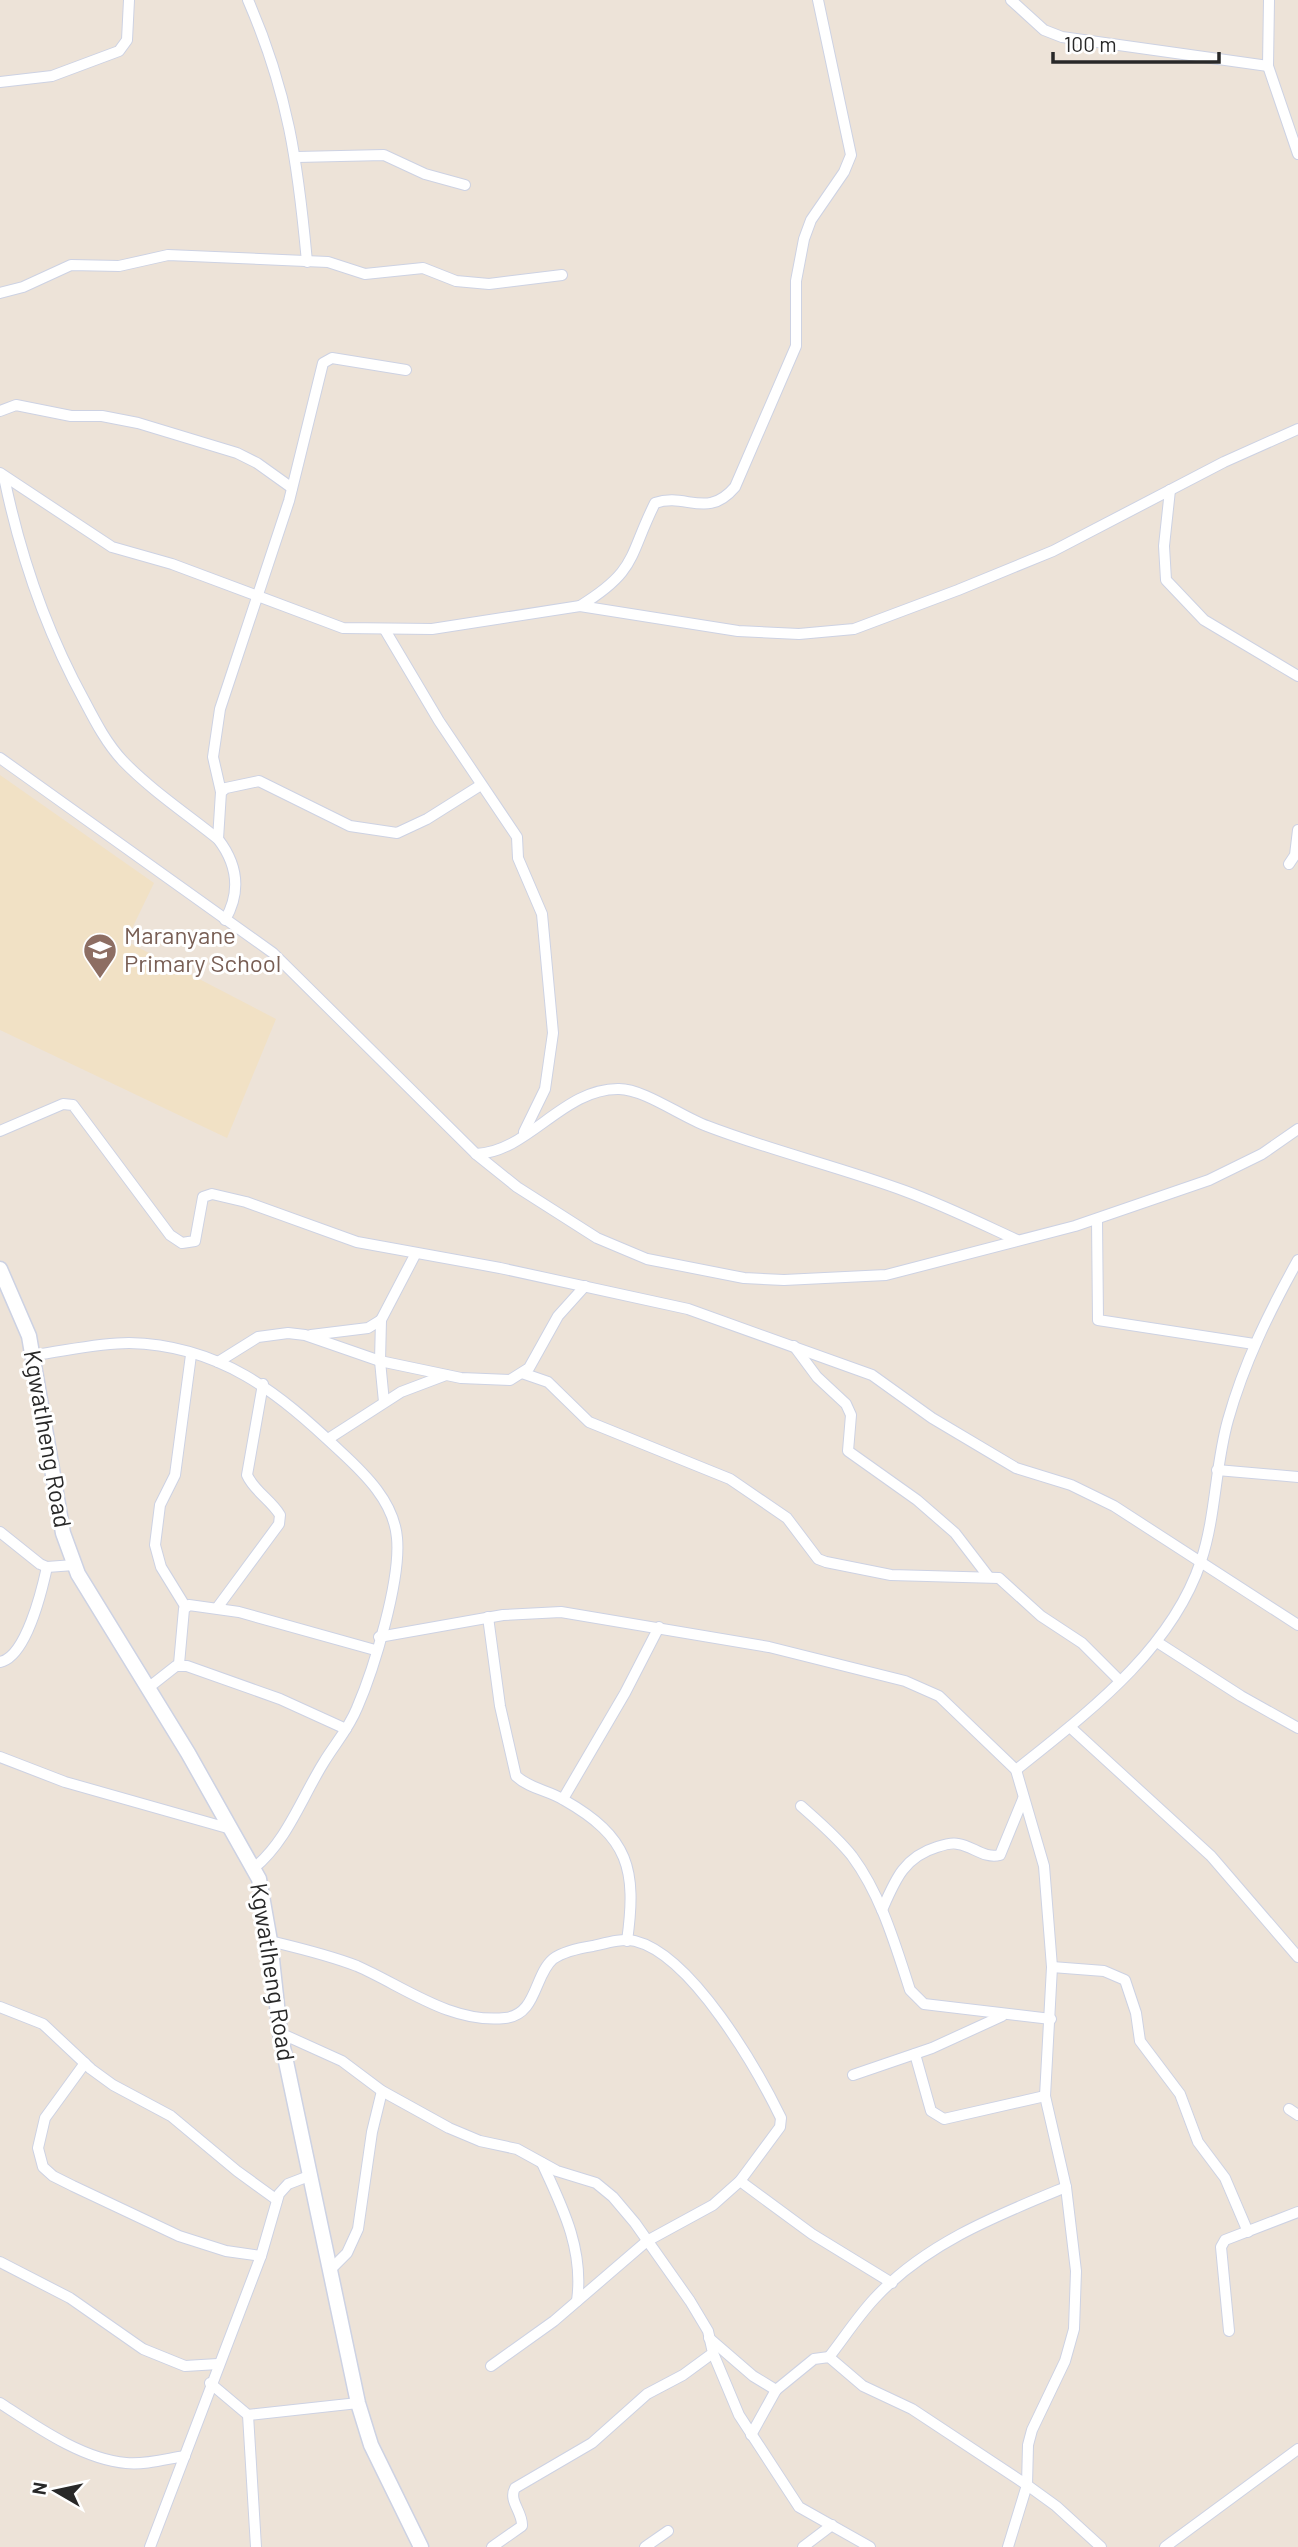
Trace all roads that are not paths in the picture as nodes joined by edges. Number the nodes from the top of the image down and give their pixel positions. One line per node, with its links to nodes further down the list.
1 (130, 0): 7 (street)
2 (248, 0): 9 (street)
3 (818, 0): 21 (street)
4 (1011, 0): 6 (street)
5 (1269, 0): 6 (street)
6 (1268, 66): 8 (street)
7 (0, 82)
8 (1298, 154)
9 (297, 157): 10 (street); 11 (street)
10 (465, 186)
11 (307, 262): 12 (street); 13 (street)
12 (562, 275)
13 (0, 293)
14 (406, 370): 18 (street)
15 (0, 411): 18 (street)
16 (1298, 429): 19 (street)
17 (2, 475): 20 (street); 28 (street)
18 (292, 488): 20 (street)
19 (1170, 490): 21 (street); 23 (street)
20 (259, 597): 22 (street); 26 (street)
21 (580, 606): 22 (street)
22 (385, 630): 25 (street)
23 (1298, 677)
24 (0, 758): 30 (street)
25 (481, 785): 26 (street); 33 (street)
26 (221, 792): 28 (street)
27 (1298, 831): 29 (street)
28 (218, 839): 30 (street)
29 (1289, 864)
30 (225, 920): 34 (street)
31 (1298, 1129): 35 (street)
32 (0, 1131): 37 (street)
33 (522, 1136): 34 (street); 36 (street)
34 (475, 1154): 36 (street)
35 (1097, 1219): 36 (street); 43 (street)
36 (1017, 1241)
37 (416, 1252): 40 (street); 41 (street)
38 (1298, 1260): 43 (street)
39 (0, 1269): 46 (street, Kgwatlheng Road)
40 (585, 1286): 44 (street); 49 (street)
41 (382, 1320): 42 (street); 47 (street)
42 (305, 1335): 47 (street); 48 (street)
43 (1254, 1344): 54 (street)
44 (794, 1346): 57 (street); 60 (street)
45 (191, 1354): 46 (street); 48 (street); 61 (street)
46 (34, 1355): 58 (street, Kgwatlheng Road)
47 (380, 1361): 50 (street); 52 (street)
48 (218, 1362): 51 (street)
49 (522, 1373): 50 (street); 60 (street)
50 (446, 1375): 52 (street)
51 (263, 1384): 53 (street); 62 (street)
52 (384, 1402): 53 (street)
53 (328, 1439): 66 (street)
54 (1217, 1471): 55 (street); 57 (street)
55 (1298, 1477)
56 (0, 1532): 59 (street)
57 (1200, 1562): 64 (street); 67 (street)
58 (74, 1565): 59 (street); 72 (street, Kgwatlheng Road)
59 (47, 1567): 69 (street)
60 (988, 1576): 71 (street)
61 (186, 1606): 62 (street); 70 (street)
62 (217, 1608): 68 (street)
63 (488, 1617): 65 (street); 66 (street); 78 (street)
64 (1298, 1625)
65 (659, 1627): 77 (street); 78 (street)
66 (379, 1637): 68 (street)
67 (1157, 1642): 71 (street); 74 (street)
68 (375, 1650): 75 (street)
69 (0, 1662)
70 (179, 1664): 72 (street); 75 (street)
71 (1120, 1681): 73 (street)
72 (148, 1688): 81 (street, Kgwatlheng Road)
73 (1070, 1727): 77 (street); 86 (street)
74 (1298, 1728)
75 (346, 1729): 82 (street)
76 (0, 1757): 81 (street)
77 (1016, 1770): 79 (street)
78 (563, 1799): 85 (street)
79 (1024, 1799): 83 (street); 87 (street)
80 (801, 1806): 83 (street)
81 (230, 1829): 82 (street, Kgwatlheng Road)
82 (254, 1868): 84 (street, Kgwatlheng Road)
83 (882, 1910): 89 (street)
84 (270, 1941): 85 (street); 91 (street, Kgwatlheng Road)
85 (627, 1941): 99 (street)
86 (1298, 1957)
87 (1052, 1967): 90 (street); 103 (street)
88 (0, 2007): 93 (street)
89 (1003, 2016): 90 (street); 92 (street)
90 (1051, 2019): 96 (street)
91 (279, 2033): 95 (street); 98 (street, Kgwatlheng Road)
92 (915, 2054): 94 (street); 96 (street)
93 (85, 2063): 101 (street); 105 (street)
94 (853, 2075)
95 (382, 2091): 97 (street); 107 (street)
96 (1045, 2096): 100 (street)
97 (542, 2163): 104 (street); 109 (street)
98 (309, 2176): 101 (street); 107 (street, Kgwatlheng Road)
99 (740, 2181): 104 (street); 108 (street)
100 (1066, 2187): 108 (street); 124 (street)
101 (277, 2200): 105 (street)
102 (1298, 2212): 103 (street)
103 (1248, 2232): 110 (street)
104 (648, 2241): 109 (street); 111 (street)
105 (261, 2256): 114 (street)
106 (0, 2262): 114 (street)
107 (330, 2270): 119 (street, Kgwatlheng Road)
108 (892, 2283): 113 (street)
109 (577, 2301): 115 (street)
110 (1229, 2331)
111 (708, 2338): 112 (street); 117 (street)
112 (713, 2353): 121 (street); 130 (street)
113 (829, 2357): 117 (street); 124 (street)
114 (218, 2364): 116 (street)
115 (491, 2366)
116 (210, 2383): 120 (street); 123 (street)
117 (776, 2390): 121 (street)
118 (0, 2403): 123 (street)
119 (358, 2403): 120 (street); 129 (street, Kgwatlheng Road)
120 (248, 2415): 128 (street)
121 (751, 2435): 125 (street)
122 (1298, 2449): 136 (street)
123 (185, 2456): 127 (street)
124 (1027, 2485): 134 (street); 135 (street)
125 (832, 2525): 132 (street); 133 (street)
126 (668, 2530): 131 (street)
127 (150, 2547)
128 (256, 2547)
129 (421, 2547)
130 (492, 2547)
131 (645, 2547)
132 (803, 2547)
133 (870, 2547)
134 (1008, 2547)
135 (1101, 2547)
136 (1165, 2547)

